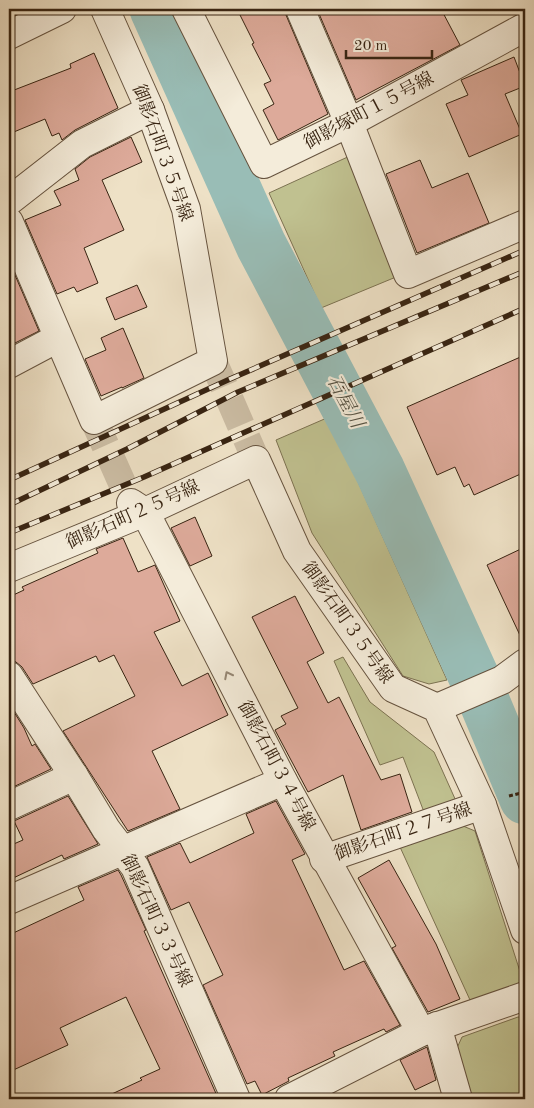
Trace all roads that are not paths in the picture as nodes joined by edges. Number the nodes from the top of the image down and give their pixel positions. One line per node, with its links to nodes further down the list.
1 (62, 9): 6 (street)
2 (105, 9): 7 (street, 御影石町３５号線)
3 (186, 9): 8 (street, 御影塚町１５号線)
4 (300, 9): 8 (street)
5 (522, 24): 8 (street, 御影塚町１５号線)
6 (11, 28)
7 (150, 110): 9 (street); 12 (street, 御影石町３５号線)
8 (349, 122): 11 (street)
9 (9, 200)
10 (9, 222): 12 (street)
11 (525, 224)
12 (58, 338): 13 (street)
13 (9, 364)
14 (256, 460): 15 (street, 御影石町２５号線); 19 (street, 御影石町３５号線)
15 (138, 507): 16 (street, 御影石町２５号線); 21 (street, 御影石町３４号線, one-way to 15)
16 (9, 568)
17 (525, 663): 19 (street)
18 (9, 676): 20 (street, 御影石町３３号線)
19 (447, 704): 22 (street)
20 (74, 776): 23 (street); 24 (street, 御影石町３３号線)
21 (283, 781): 24 (street); 25 (street, 御影石町３４号線)
22 (482, 805): 25 (street, 御影石町２７号線); 27 (street)
23 (9, 806)
24 (123, 849): 26 (street); 30 (street, 御影石町３３号線)
25 (324, 859): 29 (street, 御影石町３４号線)
26 (9, 900)
27 (525, 930)
28 (525, 996): 29 (street)
29 (429, 1029): 31 (street); 32 (street, 御影石町３４号線)
30 (236, 1099)
31 (289, 1099)
32 (458, 1099)

